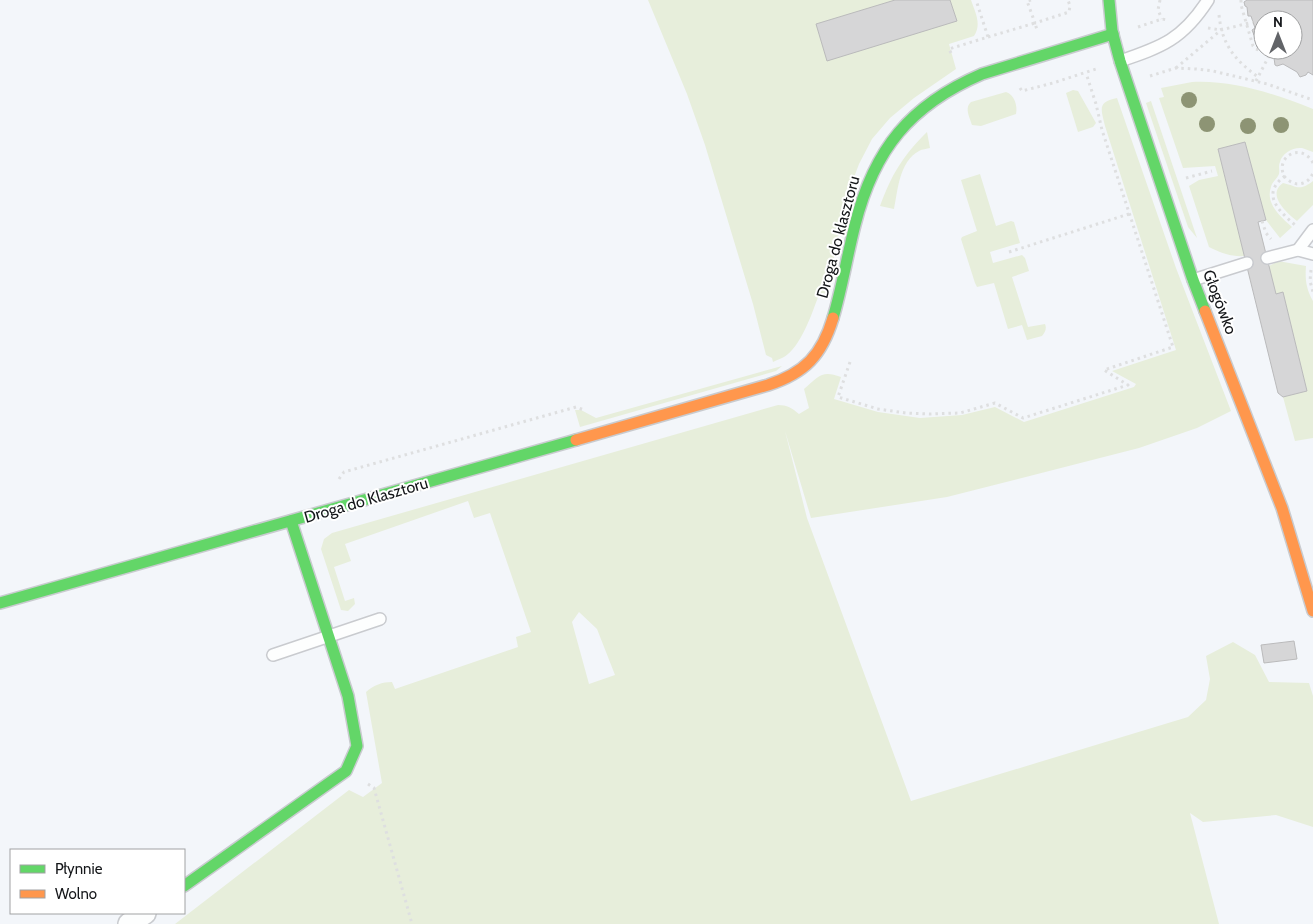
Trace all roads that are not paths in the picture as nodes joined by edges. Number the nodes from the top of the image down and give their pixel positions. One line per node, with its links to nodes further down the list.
1 (1109, 0): 3 (street, Głogówko)
2 (1208, 0): 4 (lane)
3 (1113, 34): 4 (street, Głogówko); 11 (street, Droga do klasztoru)
4 (1120, 61): 10 (street, Głogówko)
5 (1311, 233): 6 (lane)
6 (1298, 250): 7 (lane); 8 (lane)
7 (1313, 254)
8 (1267, 258)
9 (1247, 263): 10 (lane)
10 (1194, 280): 14 (street, Głogówko)
11 (768, 385): 12 (street, Droga do Klasztoru)
12 (291, 521): 13 (street); 16 (street, Droga do Klasztoru)
13 (0, 603)
14 (1313, 611)
15 (380, 619): 16 (lane)
16 (329, 637): 17 (lane); 18 (street, Droga do Klasztoru)
17 (273, 655)
18 (185, 885)
19 (144, 914): 20 (street)
20 (130, 924)

